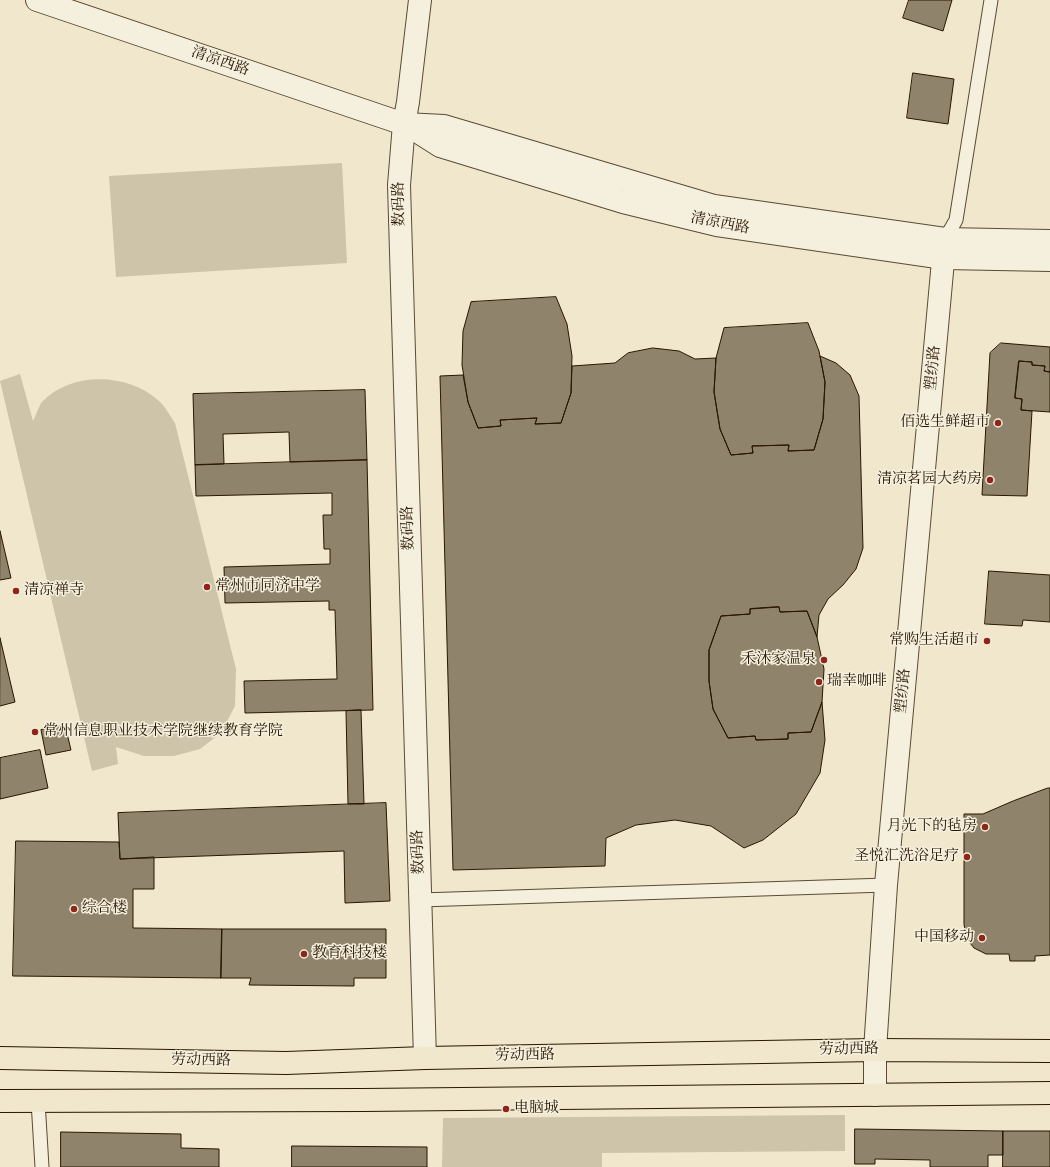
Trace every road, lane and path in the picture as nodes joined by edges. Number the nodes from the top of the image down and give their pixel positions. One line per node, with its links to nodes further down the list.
1 (37, 0): 4 (street, 清凉西路)
2 (420, 0): 4 (street, 数码路)
3 (991, 0): 6 (lane)
4 (404, 124): 6 (street, 清凉西路); 9 (street, 数码路)
5 (1050, 241): 6 (street, 清凉西路)
6 (945, 248): 7 (street, 清凉西路); 8 (street, 塑纺路)
7 (1050, 260)
8 (886, 885): 9 (lane); 10 (street, 塑纺路)
9 (420, 900): 13 (street, 数码路)
10 (875, 1050): 11 (main road, 劳动西路); 13 (main road, 劳动西路); 15 (street, 塑纺路)
11 (1050, 1051)
12 (0, 1058): 13 (main road, 劳动西路)
13 (425, 1058)
14 (1050, 1092): 15 (main road)
15 (875, 1095): 17 (main road)
16 (0, 1101): 17 (main road)
17 (38, 1101): 18 (lane)
18 (42, 1167)

